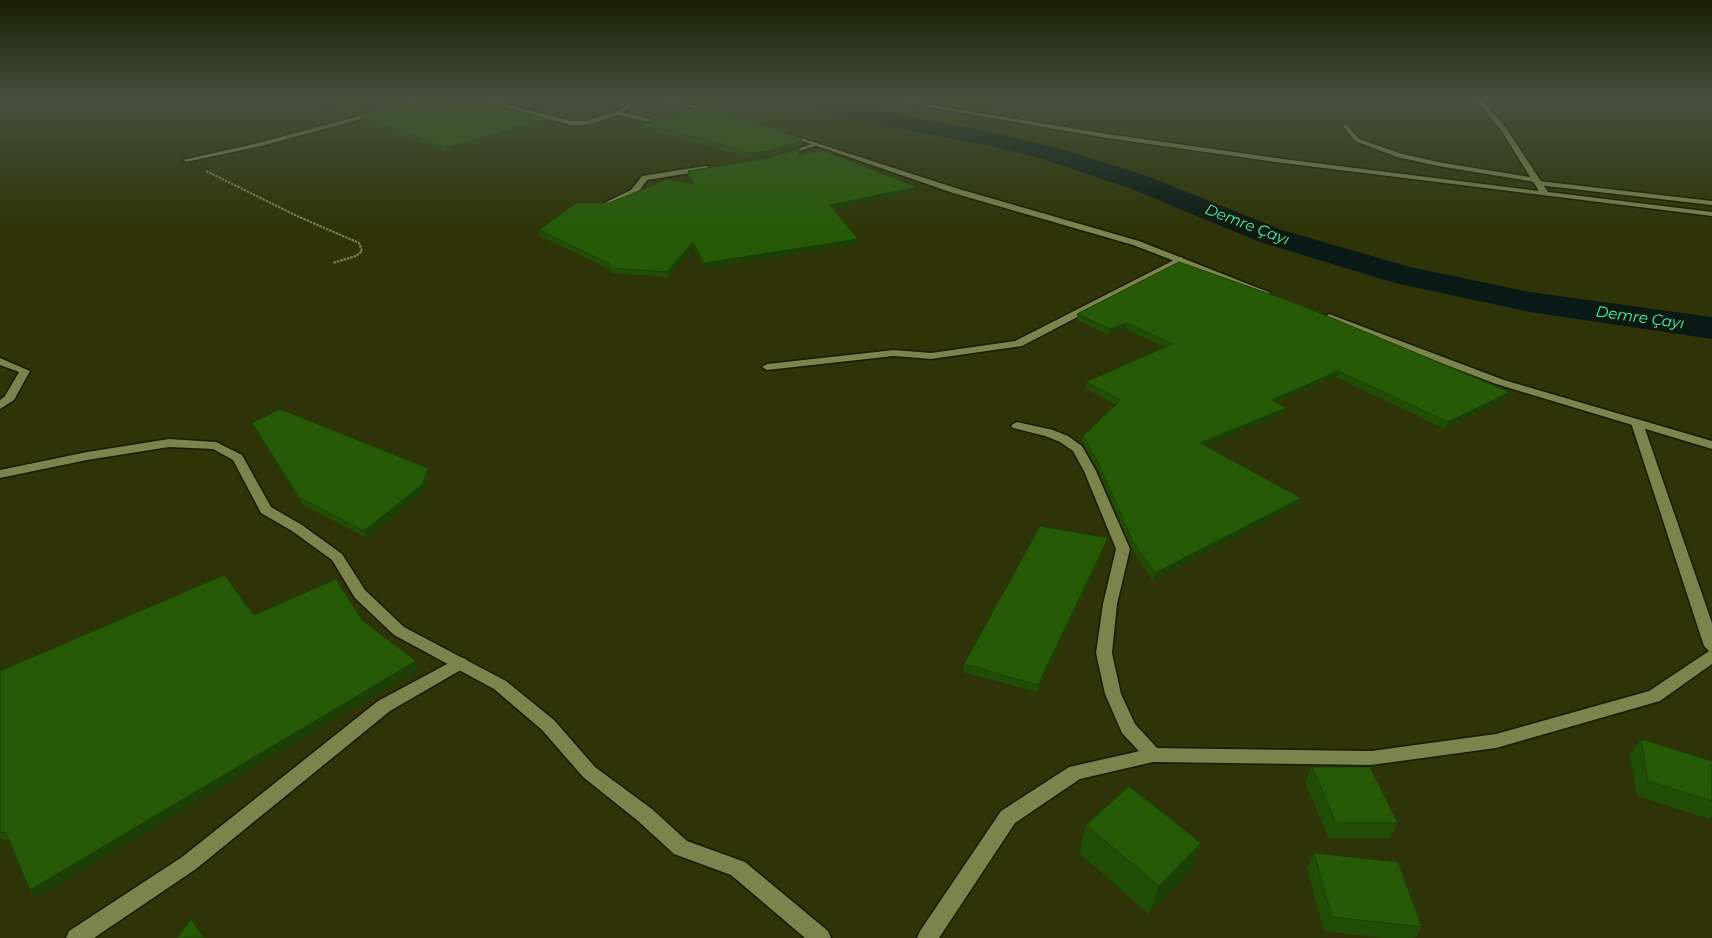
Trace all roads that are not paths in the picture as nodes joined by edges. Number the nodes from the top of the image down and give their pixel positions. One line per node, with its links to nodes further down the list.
1 (275, 141): 8 (street)
2 (808, 141): 6 (street)
3 (1140, 141): 11 (street)
4 (1359, 141): 10 (street)
5 (1511, 141): 10 (street)
6 (817, 144): 7 (street); 15 (street)
7 (780, 156)
8 (186, 160)
9 (712, 167): 13 (street)
10 (1537, 181): 11 (street); 12 (street)
11 (1545, 194): 14 (street)
12 (1712, 203)
13 (606, 204)
14 (1712, 214)
15 (1180, 260): 16 (street); 19 (street)
16 (1271, 295)
17 (1317, 312): 21 (street)
18 (0, 361): 20 (street)
19 (767, 367)
20 (0, 406)
21 (1637, 423): 23 (street); 25 (street)
22 (1017, 426): 28 (street)
23 (1712, 445)
24 (0, 474): 27 (street)
25 (1712, 646)
26 (1712, 656): 28 (street)
27 (460, 663): 29 (street); 30 (street)
28 (1153, 755): 31 (street)
29 (76, 938)
30 (821, 938)
31 (927, 938)

